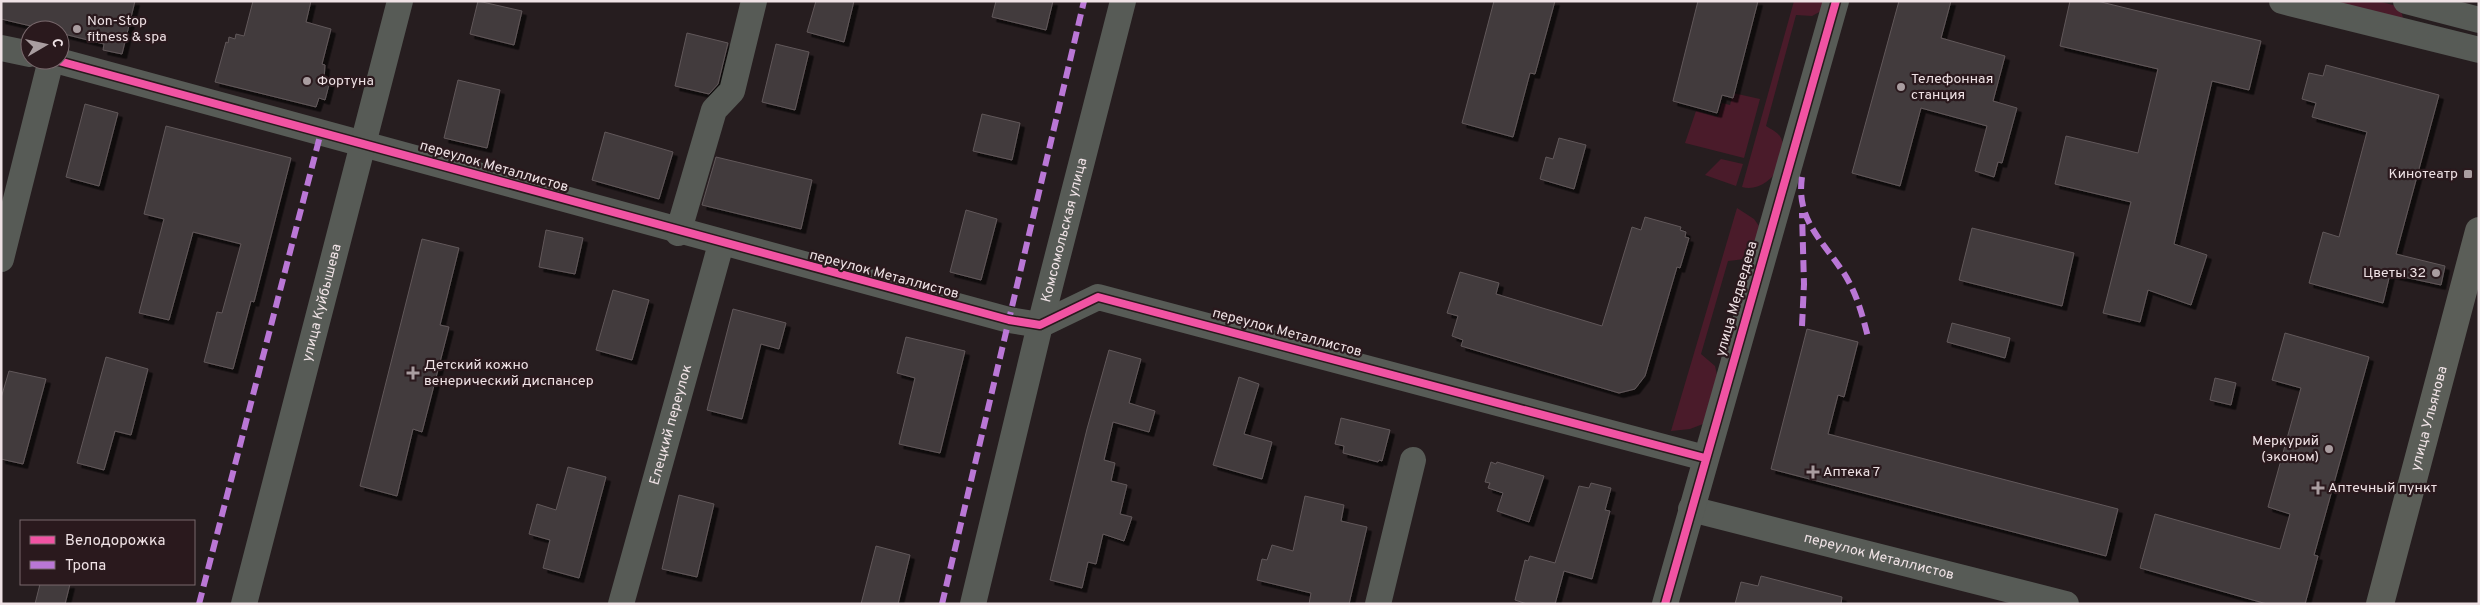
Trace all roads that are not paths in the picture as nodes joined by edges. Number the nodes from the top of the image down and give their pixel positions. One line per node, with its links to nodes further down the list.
1 (400, 1): 13 (street, улица Куйбышева)
2 (754, 1): 15 (street)
3 (1122, 1): 18 (street, Комсомольская улица)
4 (1836, 1): 19 (street, улица Медведева)
5 (2282, 1): 9 (street)
6 (2406, 1): 7 (street)
7 (2479, 20)
8 (1, 48): 10 (street)
9 (2479, 50)
10 (20, 52)
11 (70, 65): 13 (street, переулок Металлистов)
12 (50, 70): 17 (street)
13 (364, 144): 15 (street, переулок Металлистов); 22 (street, улица Куйбышева)
14 (2479, 231): 28 (main road, улица Ульянова)
15 (678, 233): 16 (street, переулок Металлистов)
16 (721, 244): 18 (street, переулок Металлистов); 23 (street, Елецкий переулок)
17 (1, 259)
18 (1040, 325): 19 (street, переулок Металлистов); 24 (street, Комсомольская улица)
19 (1706, 458): 21 (street, улица Медведева)
20 (1413, 460): 25 (street)
21 (1690, 509): 26 (street, улица Медведева); 27 (street, переулок Металлистов)
22 (244, 604)
23 (621, 604)
24 (973, 604)
25 (1378, 604)
26 (1665, 604)
27 (2066, 604)
28 (2380, 604)

